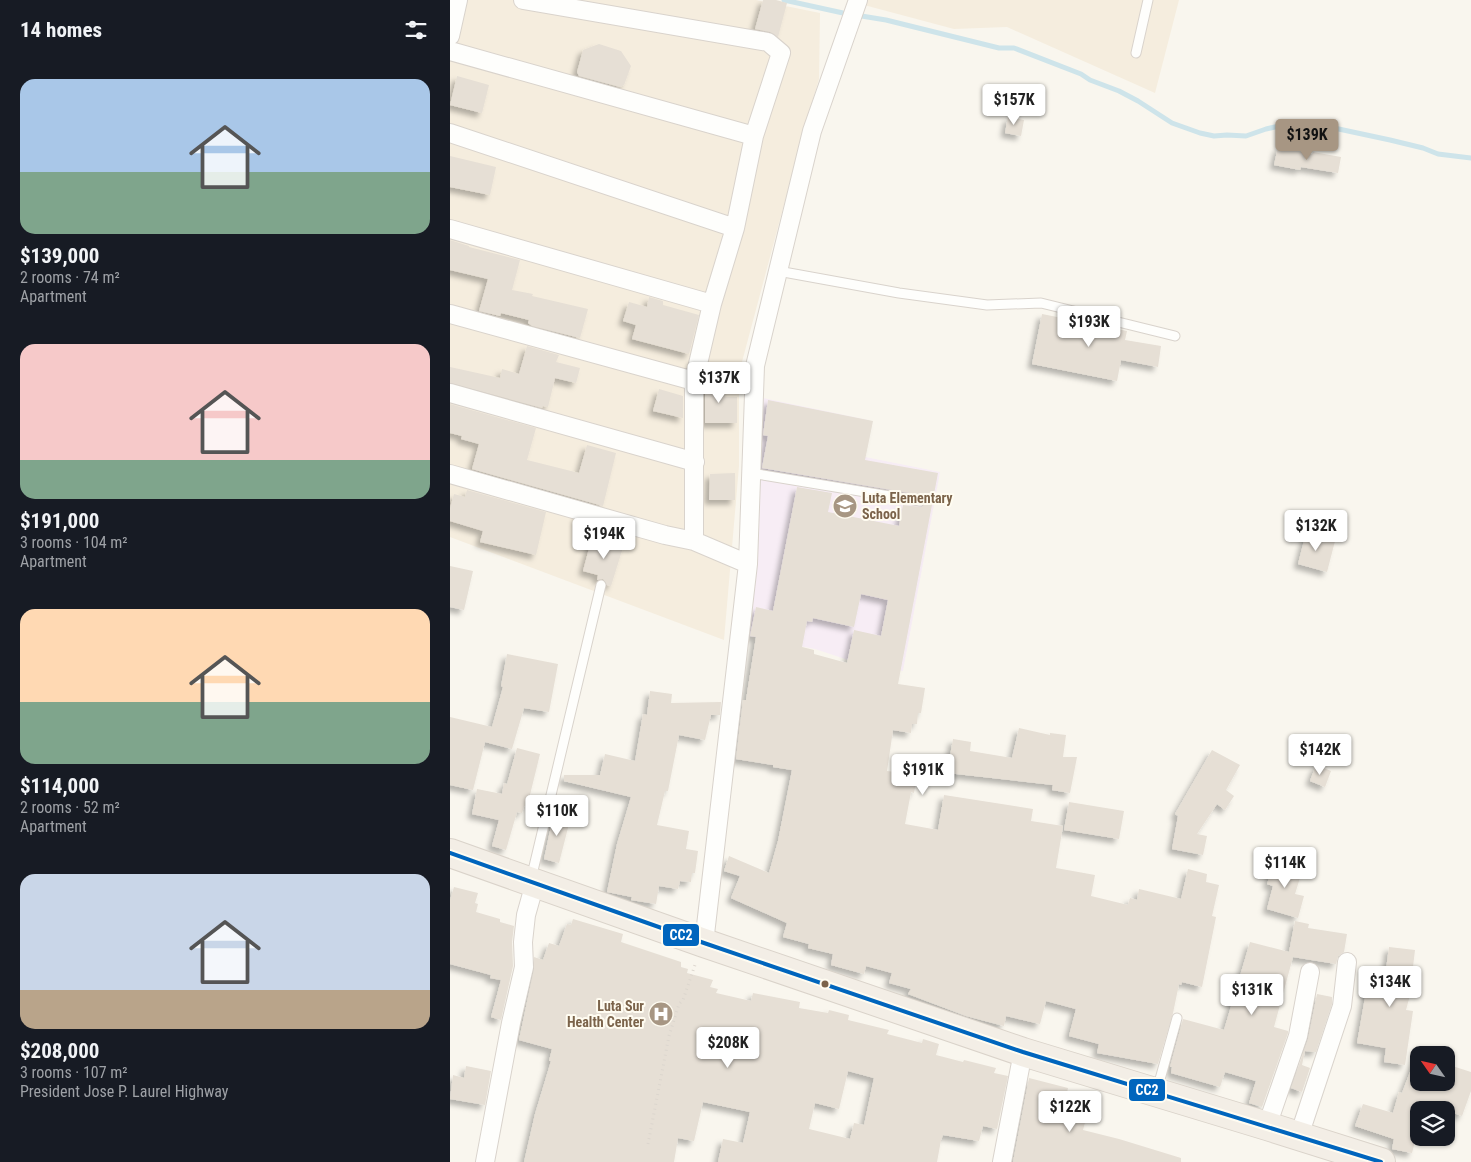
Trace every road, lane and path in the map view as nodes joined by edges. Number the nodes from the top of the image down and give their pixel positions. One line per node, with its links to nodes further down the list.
1 (458, 0): 5 (street)
2 (523, 0): 9 (street)
3 (858, 0): 12 (street)
4 (1148, 0): 7 (lane)
5 (450, 36)
6 (450, 50): 9 (street)
7 (1136, 53)
8 (450, 133): 10 (street)
9 (754, 136): 10 (street)
10 (735, 228): 13 (street)
11 (450, 229): 13 (street)
12 (778, 271): 15 (lane); 19 (street)
13 (712, 304): 16 (street)
14 (450, 314): 16 (street)
15 (1175, 336)
16 (694, 381): 18 (street)
17 (450, 393): 18 (street)
18 (695, 462): 22 (street)
19 (751, 473): 21 (lane); 23 (street)
20 (450, 474): 22 (street)
21 (920, 501)
22 (694, 541): 23 (street)
23 (748, 564): 27 (street)
24 (601, 585): 26 (lane)
25 (450, 853): 26 (highway)
26 (533, 882): 27 (highway); 36 (street)
27 (704, 943): 31 (highway); 35 (path)
28 (1347, 962): 34 (street)
29 (1310, 972): 33 (street)
30 (1177, 1018): 32 (lane)
31 (1023, 1052): 32 (highway); 37 (street)
32 (1157, 1092): 33 (highway)
33 (1267, 1126): 34 (highway)
34 (1299, 1136): 38 (highway)
35 (648, 1144)
36 (485, 1162)
37 (1002, 1162)
38 (1381, 1162)

